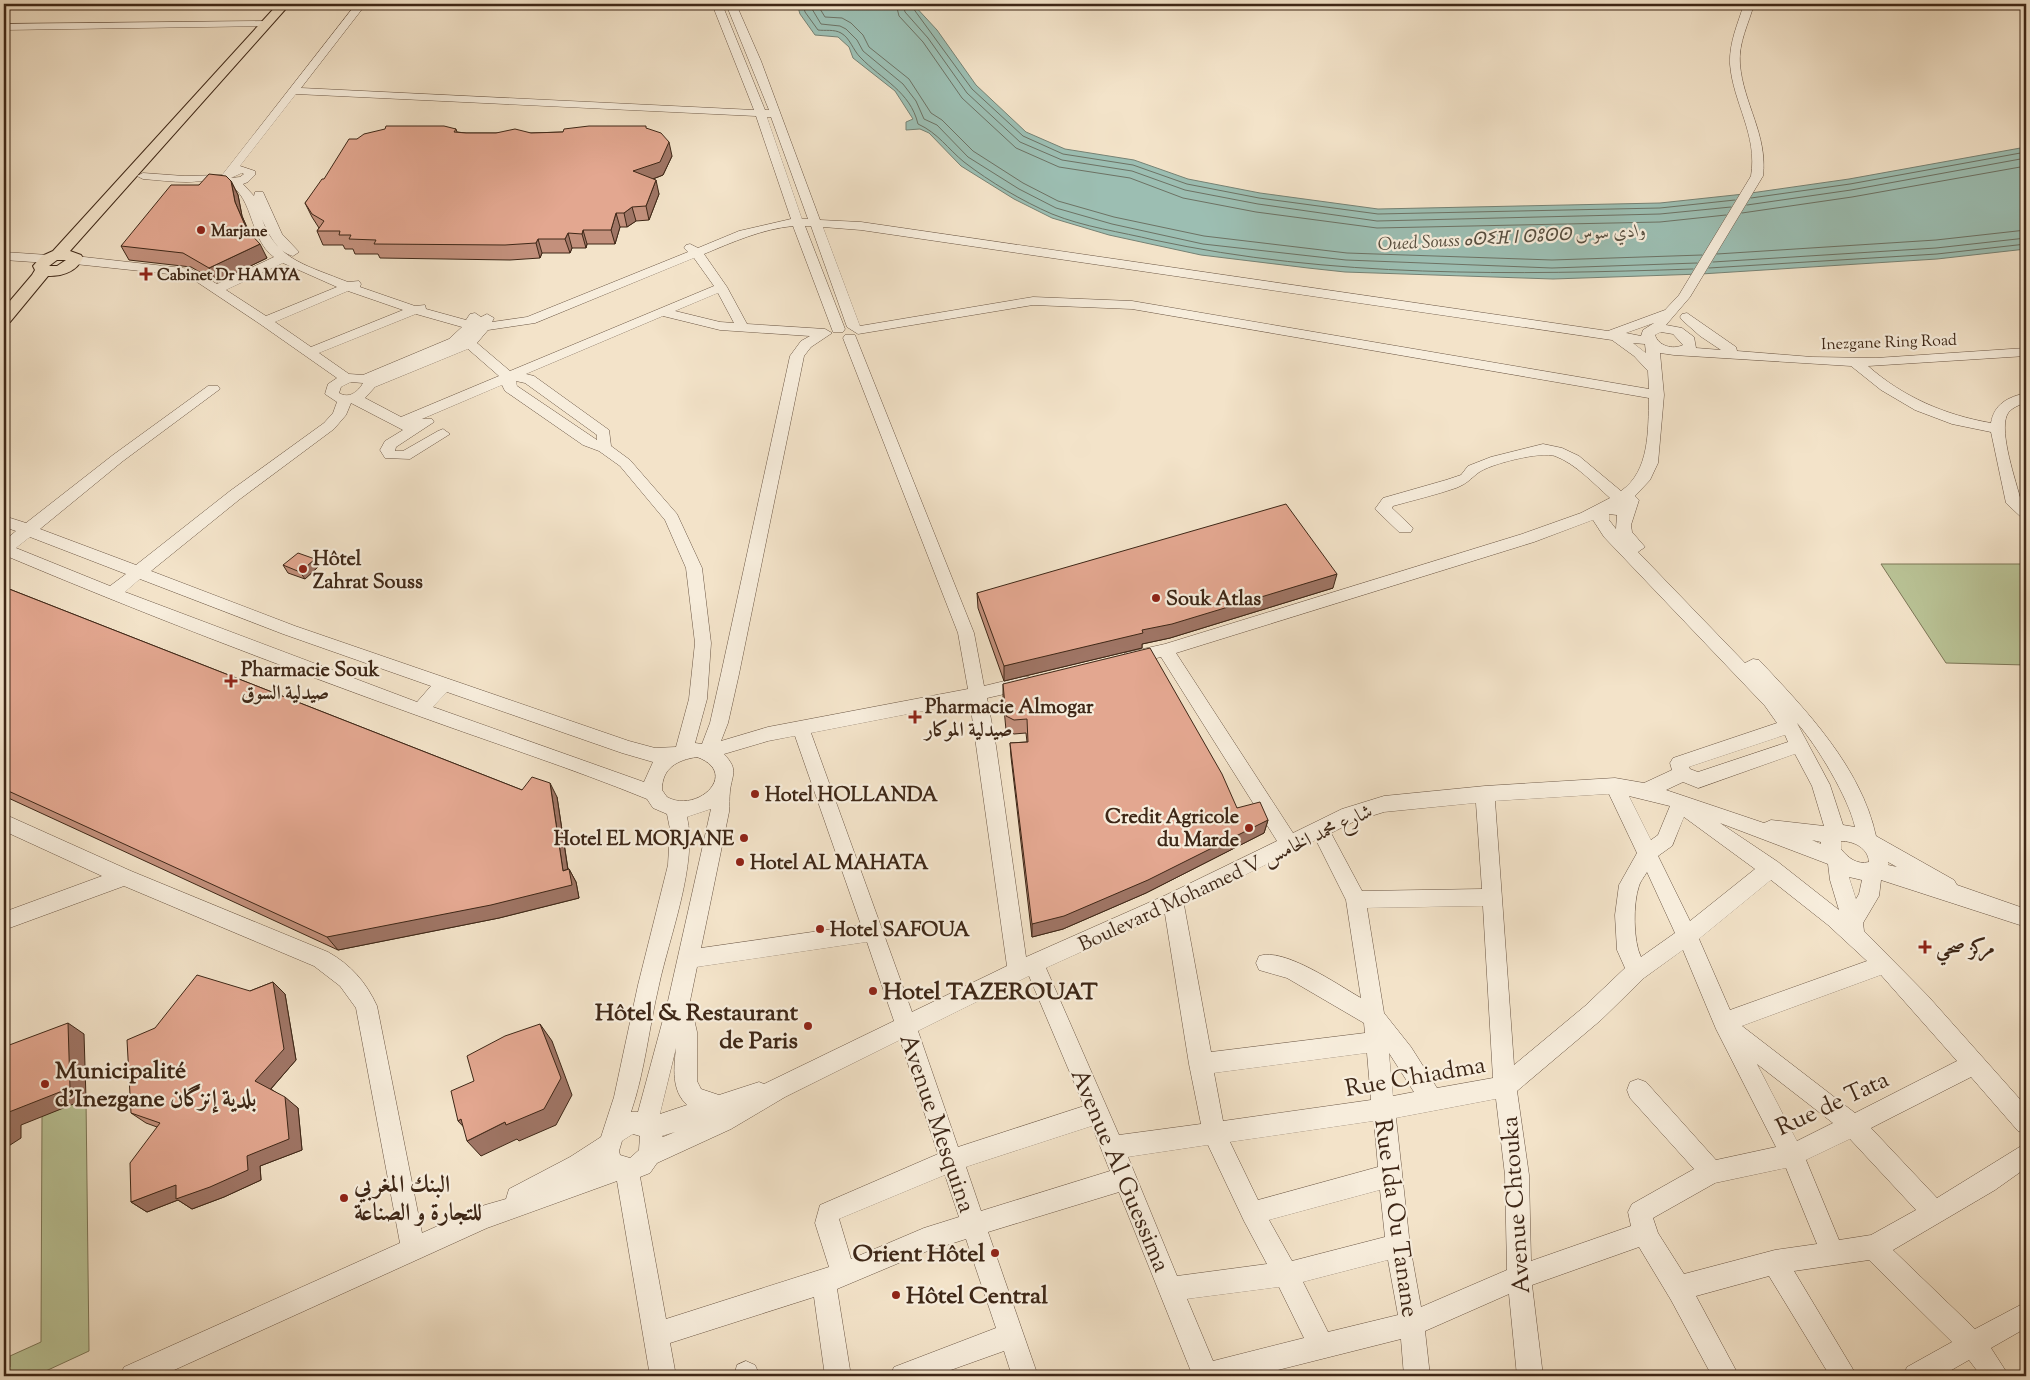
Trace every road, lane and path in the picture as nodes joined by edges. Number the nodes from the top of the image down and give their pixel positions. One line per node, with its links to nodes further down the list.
1 (284, 4): 8 (main road)
2 (294, 4): 14 (main road)
3 (361, 4): 10 (street)
4 (373, 4): 10 (street)
5 (717, 4): 11 (street)
6 (731, 4): 12 (street)
7 (1749, 4): 26 (street)
8 (265, 24): 9 (street); 21 (main road)
9 (4, 27)
10 (301, 88): 11 (street); 13 (street); 15 (street)
11 (760, 110): 12 (street); 16 (street)
12 (774, 110): 17 (street)
13 (247, 174): 15 (street); 23 (street)
14 (143, 176): 15 (street); 21 (main road)
15 (228, 178): 20 (street)
16 (794, 212): 17 (street); 18 (street); 18 (street); 37 (street)
17 (813, 220): 37 (street); 38 (street)
18 (693, 250): 24 (street); 32 (street); 34 (street)
19 (4, 256): 21 (street)
20 (283, 258): 23 (street); 25 (street)
21 (58, 263): 22 (street); 25 (street); 31 (main road); 36 (main road); 50 (street)
22 (4, 264)
23 (355, 284): 27 (street); 33 (street)
24 (721, 287): 29 (street); 35 (street)
25 (217, 290): 33 (street)
26 (1684, 297): 28 (street); 30 (street)
27 (422, 307): 34 (street); 43 (street)
28 (1672, 311): 38 (street); 39 (street)
29 (662, 312): 35 (street); 48 (street)
30 (1687, 317): 41 (street); 42 (street)
31 (4, 318)
32 (530, 320): 34 (street); 40 (street)
33 (265, 321): 43 (street)
34 (479, 321): 40 (street)
35 (743, 328): 37 (street)
36 (4, 330)
37 (844, 331): 51 (street); 70 (street, Avenue Al Guessima); 75 (street)
38 (1610, 335): 39 (street); 47 (street)
39 (1651, 337): 41 (street); 41 (street); 47 (street)
40 (465, 341): 48 (street); 50 (street)
41 (1684, 345): 42 (street, Inezgane Ring Road); 45 (street, Inezgane Ring Road); 47 (street)
42 (1731, 350): 45 (street, Inezgane Ring Road)
43 (310, 352): 50 (street)
44 (2026, 352): 46 (street, Inezgane Ring Road)
45 (1754, 355): 46 (street, Inezgane Ring Road)
46 (1855, 362): 55 (street)
47 (1656, 372): 51 (street)
48 (508, 376): 53 (street); 76 (street)
49 (213, 389): 62 (street)
50 (352, 389): 53 (street); 54 (street); 64 (street)
51 (1657, 395): 57 (street)
52 (2026, 397): 55 (street)
53 (423, 419): 54 (street); 56 (street)
54 (408, 426): 56 (street); 56 (street)
55 (1997, 430): 58 (street)
56 (442, 441)
57 (1625, 509): 59 (street); 59 (street); 61 (street); 89 (street)
58 (2026, 513)
59 (1596, 515): 66 (street); 72 (street)
60 (4, 521): 62 (street)
61 (1405, 528)
62 (28, 530): 63 (street); 64 (street)
63 (4, 549): 65 (street)
64 (134, 570): 65 (street); 69 (street)
65 (107, 592): 71 (street)
66 (1165, 650): 67 (street); 90 (street)
67 (1111, 662)
68 (1036, 680): 70 (street)
69 (444, 684): 71 (street); 76 (street)
70 (978, 695): 73 (street); 108 (street, Avenue Al Guessima)
71 (420, 710): 81 (street)
72 (1789, 726): 74 (street); 77 (street)
73 (801, 728): 75 (street); 103 (street, Avenue Mesquina)
74 (1800, 745): 77 (street); 88 (street)
75 (708, 752): 76 (street); 80 (street)
76 (679, 753): 81 (street)
77 (1682, 774): 79 (street)
78 (1615, 786): 79 (street, Boulevard Mohamed V شارع محمد الخامس); 82 (street, Boulevard Mohamed V شارع محمد الخامس); 91 (street)
79 (1645, 791): 83 (street, Boulevard Mohamed V شارع محمد الخامس)
80 (720, 792): 84 (street); 105 (street)
81 (654, 794): 84 (street)
82 (1485, 794): 87 (street, Boulevard Mohamed V شارع محمد الخامس); 97 (street, Avenue Chtouka)
83 (1680, 804): 86 (street, Boulevard Mohamed V شارع محمد الخامس); 91 (street); 93 (street)
84 (675, 809): 128 (street)
85 (4, 822): 95 (street)
86 (1757, 828): 88 (street, Boulevard Mohamed V شارع محمد الخامس); 92 (street, Boulevard Mohamed V شارع محمد الخامس)
87 (1320, 829): 90 (street, Boulevard Mohamed V شارع محمد الخامس); 98 (street, Rue Ida Ou Tanane)
88 (1835, 835): 89 (street); 92 (street)
89 (1868, 842): 94 (street); 96 (street)
90 (1290, 845): 99 (street, Boulevard Mohamed V شارع محمد الخامس)
91 (1647, 854): 104 (street); 109 (street)
92 (1837, 859): 94 (street); 102 (street)
93 (1771, 868): 102 (street); 104 (street, Rue Chiadma)
94 (1874, 870): 96 (street); 102 (street)
95 (124, 877): 101 (street); 145 (street)
96 (1960, 895): 100 (street)
97 (1494, 897): 98 (street); 117 (street, Avenue Chtouka)
98 (1356, 900): 111 (street, Rue Ida Ou Tanane)
99 (1173, 901): 108 (street, Boulevard Mohamed V شارع محمد الخامس); 115 (street)
100 (2026, 918)
101 (4, 921)
102 (1854, 927): 107 (street)
103 (874, 932): 105 (street); 113 (street, Avenue Mesquina)
104 (1687, 936): 109 (street, Rue Chiadma); 112 (street)
105 (688, 959): 110 (street)
106 (1266, 963): 111 (street)
107 (1884, 965): 112 (street); 116 (street)
108 (1026, 968): 113 (street, Boulevard Mohamed V شارع محمد الخامس); 123 (street, Avenue Al Guessima)
109 (1636, 971): 117 (street, Rue Chiadma)
110 (679, 1001): 121 (street); 126 (street)
111 (1374, 1017): 114 (street, Rue Ida Ou Tanane); 120 (street)
112 (1725, 1024): 125 (street); 132 (street)
113 (905, 1027): 118 (street, Boulevard Mohamed V شارع محمد الخامس); 133 (street, Avenue Mesquina)
114 (1376, 1042): 115 (street); 122 (street, Rue Ida Ou Tanane)
115 (1200, 1064): 127 (street)
116 (1973, 1064): 124 (street); 125 (street, Rue de Tata)
117 (1505, 1087): 120 (street, Rue Chiadma); 150 (street, Avenue Chtouka)
118 (777, 1089): 121 (street, Boulevard Mohamed V شارع محمد الخامس); 131 (street, Boulevard Mohamed V شارع محمد الخامس)
119 (1638, 1090): 135 (street)
120 (1432, 1100): 122 (street, Rue Chiadma)
121 (718, 1105): 126 (street, Boulevard Mohamed V شارع محمد الخامس)
122 (1383, 1109): 127 (street, Rue Chiadma); 136 (street, Rue Ida Ou Tanane)
123 (1098, 1113): 129 (street, Avenue Al Guessima); 133 (street)
124 (2026, 1123)
125 (1853, 1125): 132 (street, Rue de Tata); 139 (street)
126 (648, 1128): 128 (street); 131 (street)
127 (1214, 1133): 129 (street, Rue Chiadma); 138 (street)
128 (611, 1139): 134 (street); 140 (street)
129 (1111, 1148): 137 (street, Avenue Al Guessima)
130 (2026, 1154): 139 (street)
131 (650, 1155): 134 (street)
132 (1792, 1155): 135 (street, Rue de Tata); 146 (street)
133 (950, 1160): 141 (street, Avenue Mesquina); 149 (street)
134 (623, 1169): 140 (street); 155 (street)
135 (1712, 1172): 142 (street, Rue de Tata)
136 (1391, 1175): 138 (street); 143 (street, Rue Ida Ou Tanane)
137 (1124, 1179): 141 (street); 152 (street, Avenue Al Guessima)
138 (1252, 1213): 148 (street)
139 (1935, 1213): 144 (street)
140 (485, 1217): 145 (street)
141 (973, 1225): 149 (street); 156 (street, Avenue Mesquina)
142 (1645, 1233): 150 (street); 151 (street)
143 (1398, 1246): 148 (street); 154 (street, Rue Ida Ou Tanane)
144 (1873, 1247): 146 (street); 158 (street)
145 (413, 1248): 159 (street)
146 (1833, 1254): 147 (street)
147 (1775, 1262): 151 (street); 168 (street)
148 (1286, 1274): 152 (street); 157 (street)
149 (833, 1277): 155 (street); 161 (street)
150 (1519, 1277): 154 (street); 166 (street, Avenue Chtouka)
151 (1679, 1288): 167 (street)
152 (1171, 1289): 164 (street, Avenue Al Guessima)
153 (2026, 1314): 158 (street)
154 (1412, 1324): 157 (street); 165 (street, Rue Ida Ou Tanane)
155 (656, 1335): 160 (street)
156 (1011, 1336): 162 (street); 163 (street, Avenue Mesquina)
157 (1321, 1345): 164 (street)
158 (1974, 1345): 169 (street); 170 (street)
159 (134, 1376)
160 (663, 1376)
161 (838, 1376)
162 (903, 1376)
163 (1025, 1376)
164 (1205, 1376)
165 (1416, 1376)
166 (1530, 1376)
167 (1726, 1376)
168 (1844, 1376)
169 (1916, 1376)
170 (1996, 1376)

